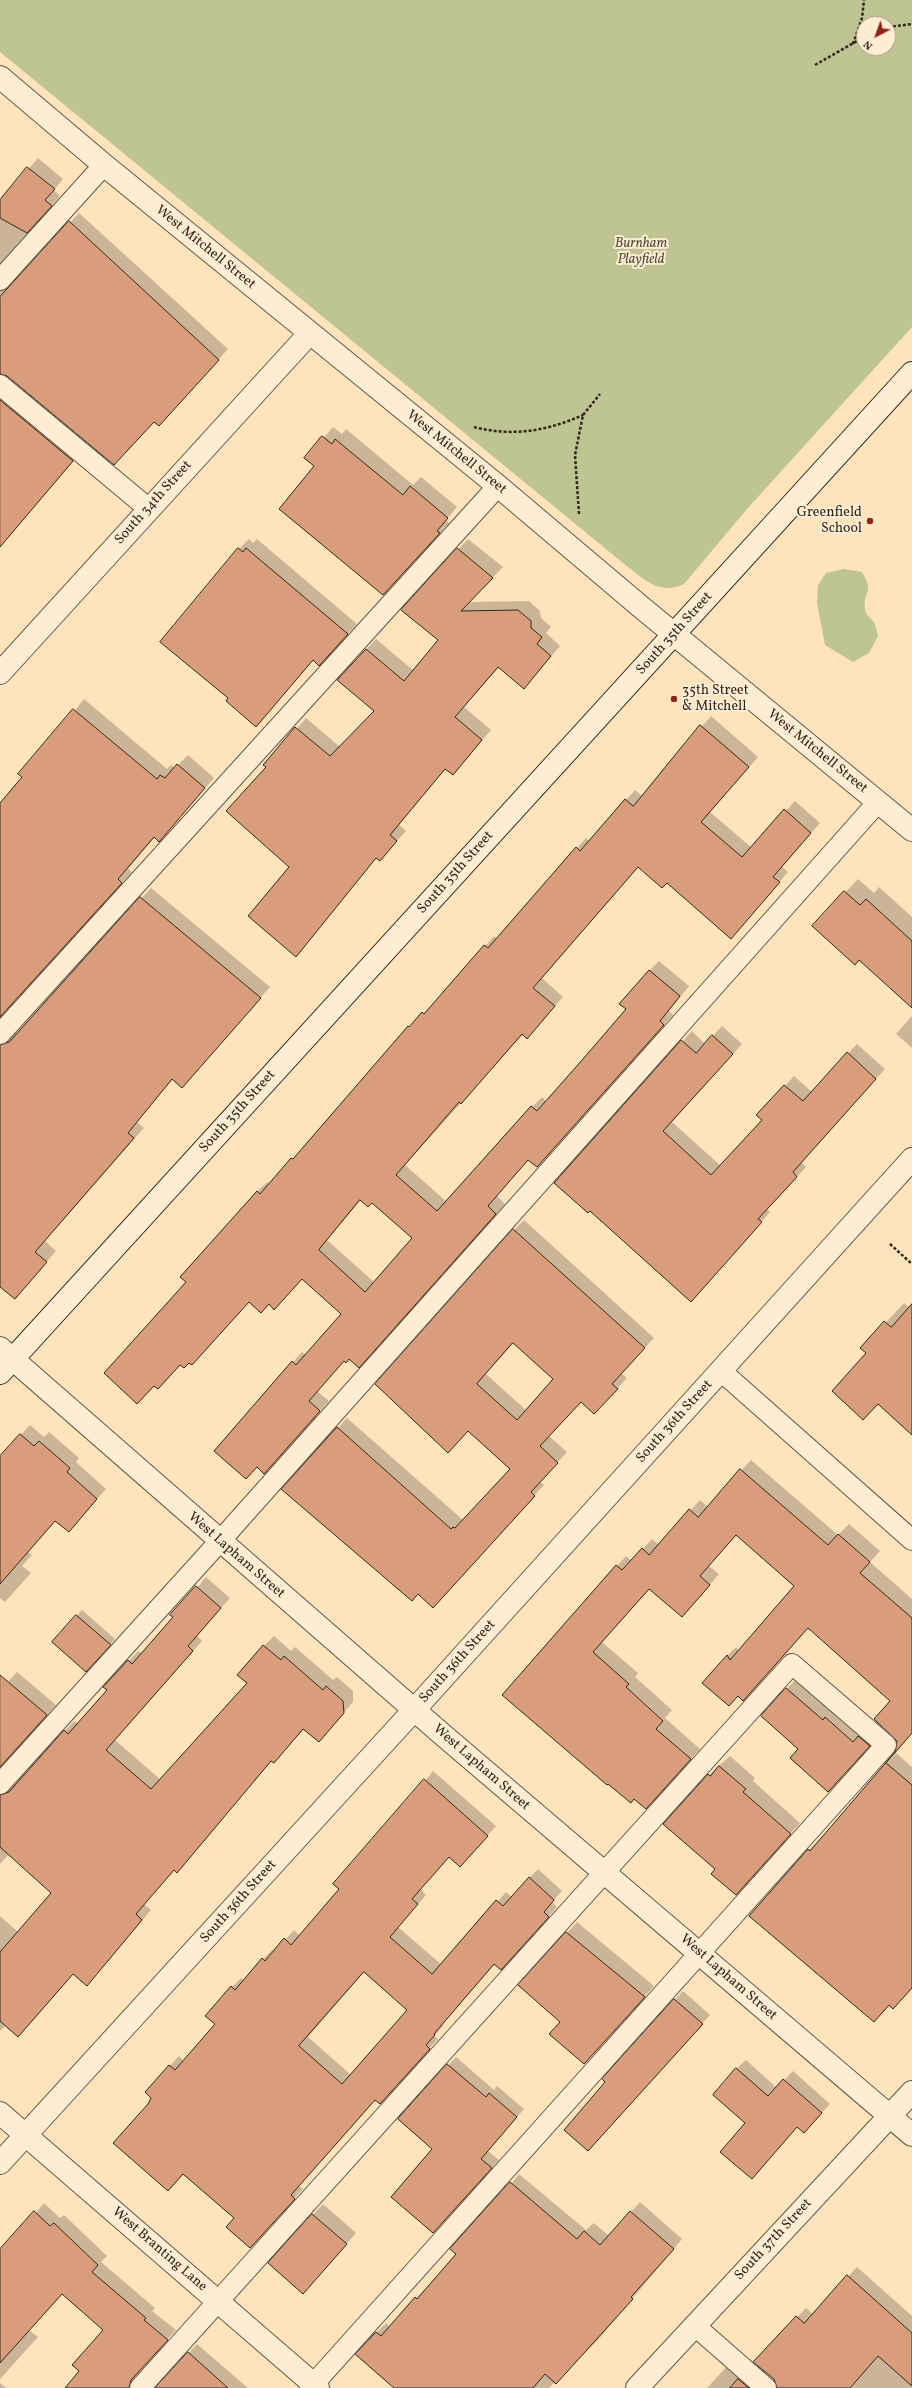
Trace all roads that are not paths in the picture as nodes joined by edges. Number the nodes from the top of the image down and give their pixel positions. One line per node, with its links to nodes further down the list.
1 (0, 77): 2 (street, West Mitchell Street)
2 (104, 165): 3 (lane); 4 (street, West Mitchell Street)
3 (0, 280)
4 (309, 334): 7 (street, West Mitchell Street); 8 (street, South 34th Street)
5 (912, 373): 9 (street, South 35th Street)
6 (0, 385): 8 (lane)
7 (498, 486): 9 (street, West Mitchell Street); 13 (lane)
8 (149, 509): 10 (street, South 34th Street)
9 (674, 635): 11 (street, West Mitchell Street); 15 (street, South 35th Street)
10 (0, 673)
11 (878, 802): 12 (street, West Mitchell Street); 18 (lane)
12 (912, 830)
13 (0, 1034)
14 (912, 1159): 16 (street, South 36th Street)
15 (4, 1360): 18 (street, West Lapham Street)
16 (721, 1371): 17 (lane); 19 (street, South 36th Street)
17 (912, 1540)
18 (220, 1541): 19 (street, West Lapham Street); 20 (lane)
19 (414, 1710): 21 (street, West Lapham Street); 26 (street, South 36th Street)
20 (0, 1784)
21 (603, 1872): 22 (street, West Lapham Street); 22 (lane); 29 (lane)
22 (699, 1953): 25 (street, West Lapham Street); 31 (lane)
23 (912, 2092): 25 (street, South 37th Street)
24 (0, 2113): 26 (street, West Branting Lane)
25 (890, 2117): 27 (street, West Lapham Street); 30 (street, South 37th Street)
26 (26, 2135): 28 (street, South 36th Street); 29 (street, West Branting Lane)
27 (912, 2135)
28 (0, 2163)
29 (218, 2301): 31 (street, West Branting Lane); 32 (lane)
30 (694, 2325): 33 (street, South 37th Street); 34 (lane)
31 (314, 2387)
32 (140, 2388)
33 (637, 2388)
34 (766, 2388)

